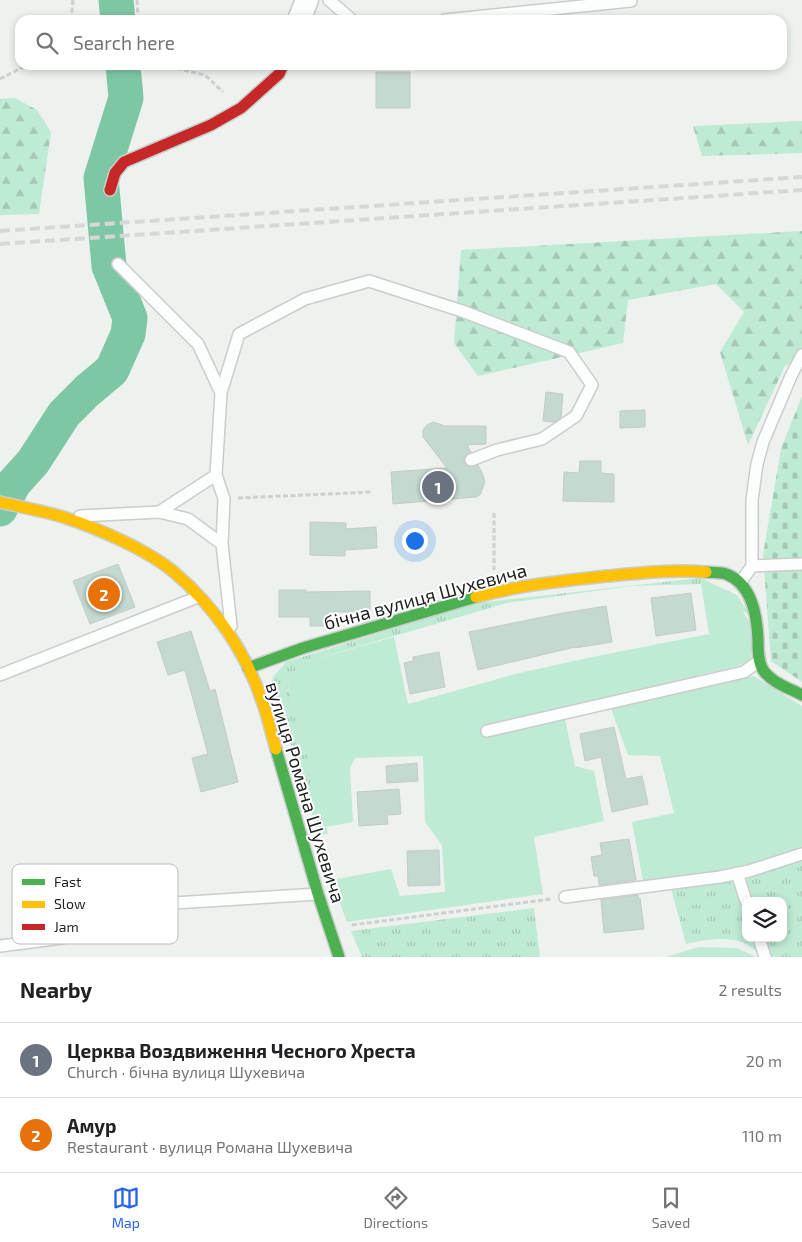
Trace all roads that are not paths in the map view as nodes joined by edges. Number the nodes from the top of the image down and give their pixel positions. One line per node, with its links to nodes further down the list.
1 (307, 0): 4 (street)
2 (329, 0): 5 (lane)
3 (631, 1): 6 (lane)
4 (301, 15)
5 (346, 15)
6 (494, 15)
7 (281, 70): 8 (street)
8 (110, 190)
9 (118, 264): 11 (lane)
10 (802, 355): 19 (lane)
11 (222, 393): 12 (lane); 13 (lane)
12 (471, 460)
13 (216, 475): 15 (lane); 17 (lane)
14 (0, 502): 16 (street, вулиця Романа Шухевича)
15 (159, 512): 16 (lane); 17 (lane)
16 (63, 516): 21 (street, вулиця Романа Шухевича)
17 (222, 544): 22 (lane)
18 (802, 564): 19 (lane)
19 (752, 566): 20 (lane)
20 (740, 583): 23 (street); 24 (street, бічна вулиця Шухевича)
21 (200, 597): 22 (street, вулиця Романа Шухевича); 25 (lane)
22 (232, 638): 24 (street, вулиця Романа Шухевича)
23 (759, 661): 26 (street); 27 (lane)
24 (248, 668): 30 (street, вулиця Романа Шухевича)
25 (0, 676)
26 (802, 695)
27 (487, 731)
28 (802, 854): 29 (lane)
29 (737, 873): 31 (lane); 32 (lane)
30 (318, 894): 33 (lane); 37 (street, вулиця Романа Шухевича)
31 (565, 897)
32 (745, 897)
33 (178, 903)
34 (760, 942): 38 (lane)
35 (16, 944): 36 (lane)
36 (0, 946)
37 (339, 957)
38 (765, 957)

